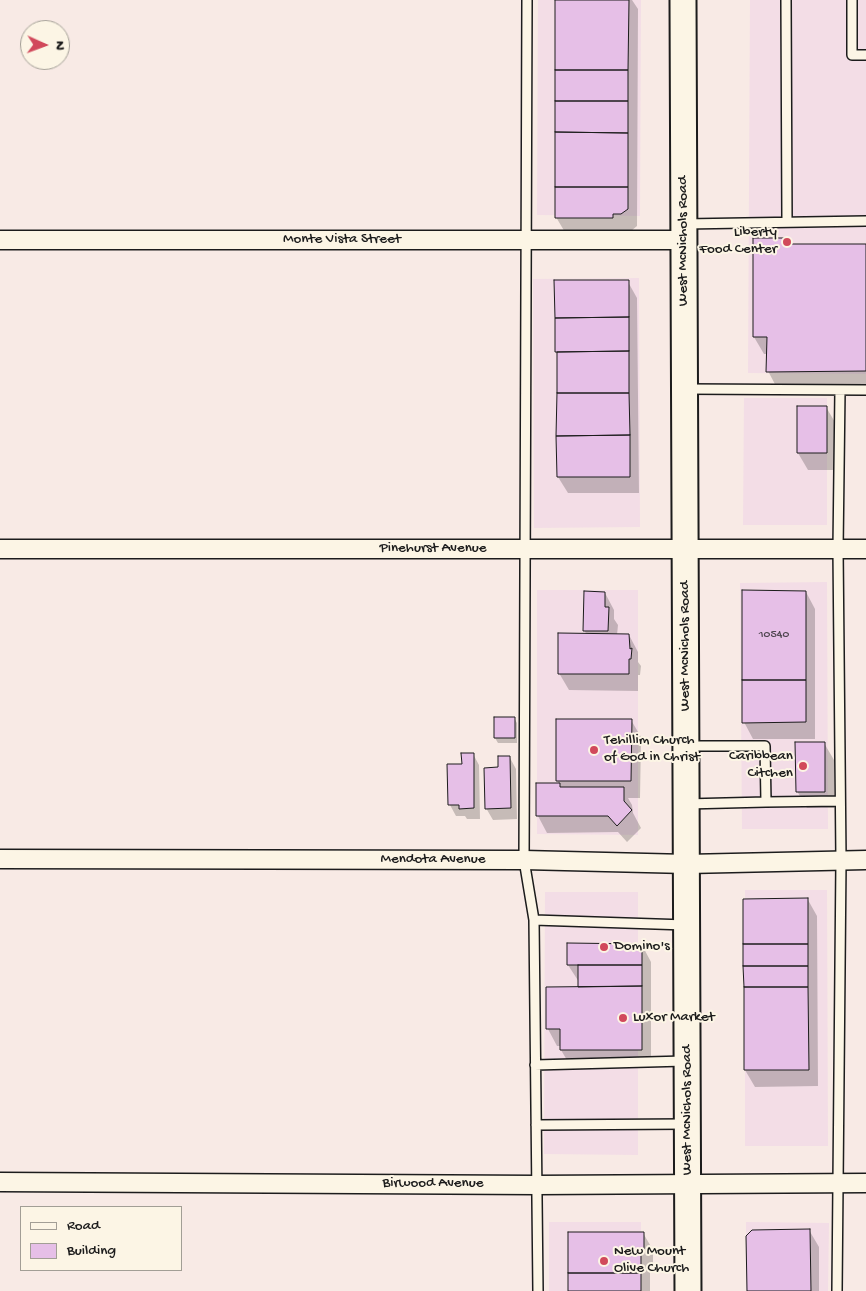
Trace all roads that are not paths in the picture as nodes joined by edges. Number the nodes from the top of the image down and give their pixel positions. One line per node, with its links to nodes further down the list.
1 (527, 0): 10 (lane)
2 (683, 0): 8 (main road, West McNichols Road)
3 (786, 0): 7 (lane)
4 (852, 0): 5 (lane)
5 (866, 56)
6 (866, 221): 7 (lane)
7 (788, 222): 8 (lane)
8 (684, 232): 10 (street, Monte Vista Street); 11 (main road, West McNichols Road)
9 (0, 240): 10 (street, Monte Vista Street)
10 (527, 240): 15 (lane)
11 (685, 389): 12 (lane); 16 (main road, West McNichols Road)
12 (840, 390): 13 (lane); 17 (lane)
13 (866, 390)
14 (0, 549): 15 (street, Pinehurst Avenue)
15 (525, 549): 16 (street, Pinehurst Avenue); 24 (lane)
16 (685, 549): 17 (street, Pinehurst Avenue); 19 (main road, West McNichols Road)
17 (838, 549): 18 (street, Pinehurst Avenue); 20 (lane)
18 (866, 549)
19 (686, 746): 21 (lane); 22 (main road, West McNichols Road)
20 (840, 801): 21 (lane); 25 (lane)
21 (766, 802): 22 (lane)
22 (686, 804): 27 (main road, West McNichols Road)
23 (0, 859): 24 (street, Mendota Avenue)
24 (524, 860): 27 (street, Mendota Avenue); 28 (lane)
25 (840, 860): 26 (street, Mendota Avenue); 27 (street, Mendota Avenue); 35 (lane)
26 (866, 860)
27 (687, 864): 29 (main road, West McNichols Road)
28 (534, 920): 29 (lane); 31 (lane)
29 (687, 925): 30 (main road, West McNichols Road)
30 (687, 1061): 31 (lane); 32 (main road, West McNichols Road)
31 (535, 1065): 33 (lane)
32 (688, 1124): 33 (lane); 37 (main road, West McNichols Road)
33 (536, 1125): 38 (lane)
34 (0, 1182): 38 (street, Birwood Avenue)
35 (837, 1183): 36 (street, Birwood Avenue); 37 (street, Birwood Avenue); 41 (lane)
36 (866, 1183)
37 (688, 1184): 38 (street, Birwood Avenue); 40 (main road, West McNichols Road)
38 (537, 1185): 39 (lane)
39 (538, 1291)
40 (688, 1291)
41 (837, 1291)

